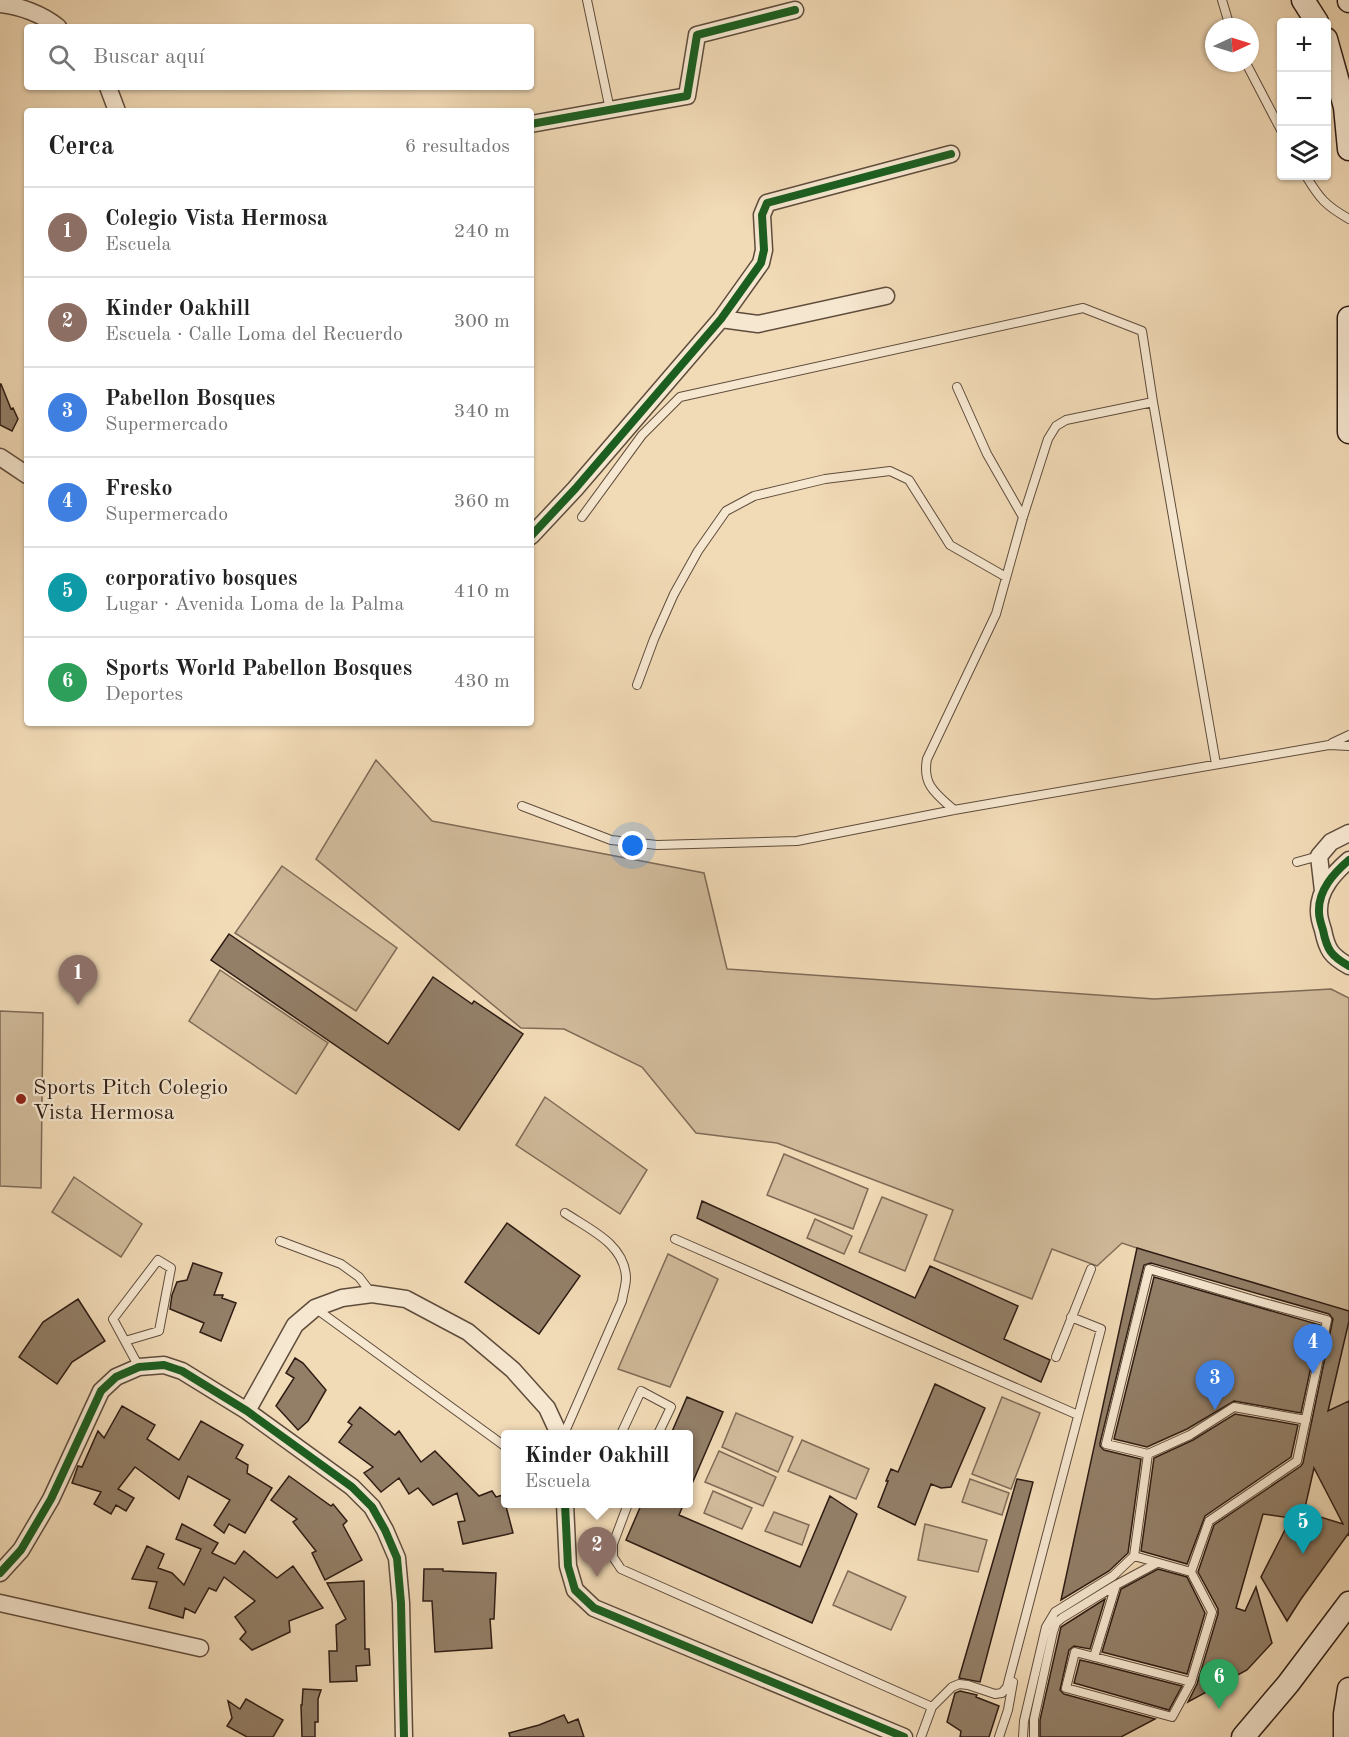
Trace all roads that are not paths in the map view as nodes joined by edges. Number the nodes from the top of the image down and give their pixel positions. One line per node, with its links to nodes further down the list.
1 (587, 0): 11 (lane)
2 (1222, 0): 5 (lane)
3 (0, 4): 6 (street)
4 (795, 10): 11 (street)
5 (1227, 18)
6 (55, 24)
7 (1331, 57): 14 (main road)
8 (1251, 72): 13 (lane)
9 (109, 90): 10 (street)
10 (116, 108)
11 (610, 110): 12 (street)
12 (534, 123)
13 (1278, 126)
14 (1349, 149)
15 (951, 154): 20 (street)
16 (1309, 180): 17 (lane)
17 (1349, 219)
18 (886, 296): 20 (street)
19 (1349, 318): 23 (main road)
20 (721, 319): 28 (street)
21 (957, 387): 27 (lane)
22 (1153, 402): 26 (lane); 27 (lane); 34 (lane)
23 (1349, 432)
24 (0, 457): 25 (street)
25 (24, 474)
26 (582, 517)
27 (1023, 517): 29 (lane)
28 (534, 533)
29 (1006, 577): 30 (lane); 36 (lane)
30 (637, 685)
31 (1349, 735): 32 (lane)
32 (1329, 745): 33 (lane); 34 (lane)
33 (1349, 746)
34 (1216, 764): 36 (lane)
35 (522, 806): 36 (lane)
36 (954, 810)
37 (1349, 833): 38 (street)
38 (1319, 856): 39 (street); 40 (lane); 41 (street)
39 (1349, 858): 41 (street)
40 (1297, 862)
41 (1323, 891): 42 (street)
42 (1348, 966)
43 (564, 1213): 57 (lane)
44 (675, 1239): 54 (lane)
45 (280, 1241): 47 (lane)
46 (1091, 1269): 49 (lane)
47 (372, 1294): 48 (street); 56 (street)
48 (315, 1308): 53 (street); 60 (lane)
49 (1071, 1317): 51 (lane); 54 (lane)
50 (124, 1341): 50 (lane); 52 (lane)
51 (1056, 1357)
52 (139, 1367): 53 (street); 68 (street)
53 (247, 1411): 77 (street)
54 (1078, 1415): 76 (lane)
55 (1306, 1420): 61 (lane); 61 (lane); 67 (lane)
56 (557, 1430)
57 (566, 1430)
58 (623, 1430): 59 (lane)
59 (660, 1430)
60 (501, 1443)
61 (1148, 1454): 65 (lane)
62 (565, 1508): 78 (street)
63 (626, 1508): 76 (lane)
64 (1057, 1513): 80 (lane)
65 (1134, 1556): 66 (lane); 81 (lane)
66 (1157, 1563): 67 (lane); 69 (lane)
67 (1191, 1572): 74 (lane)
68 (0, 1573)
69 (1116, 1585): 73 (lane); 82 (lane)
70 (0, 1603): 72 (street)
71 (1349, 1603): 83 (main road)
72 (200, 1648)
73 (1094, 1657): 74 (lane); 74 (lane)
74 (1191, 1682)
75 (1349, 1689): 84 (main road)
76 (932, 1707): 79 (lane)
77 (404, 1737)
78 (904, 1737)
79 (921, 1737)
80 (999, 1737)
81 (1023, 1737)
82 (1034, 1737)
83 (1244, 1737)
84 (1345, 1737)

